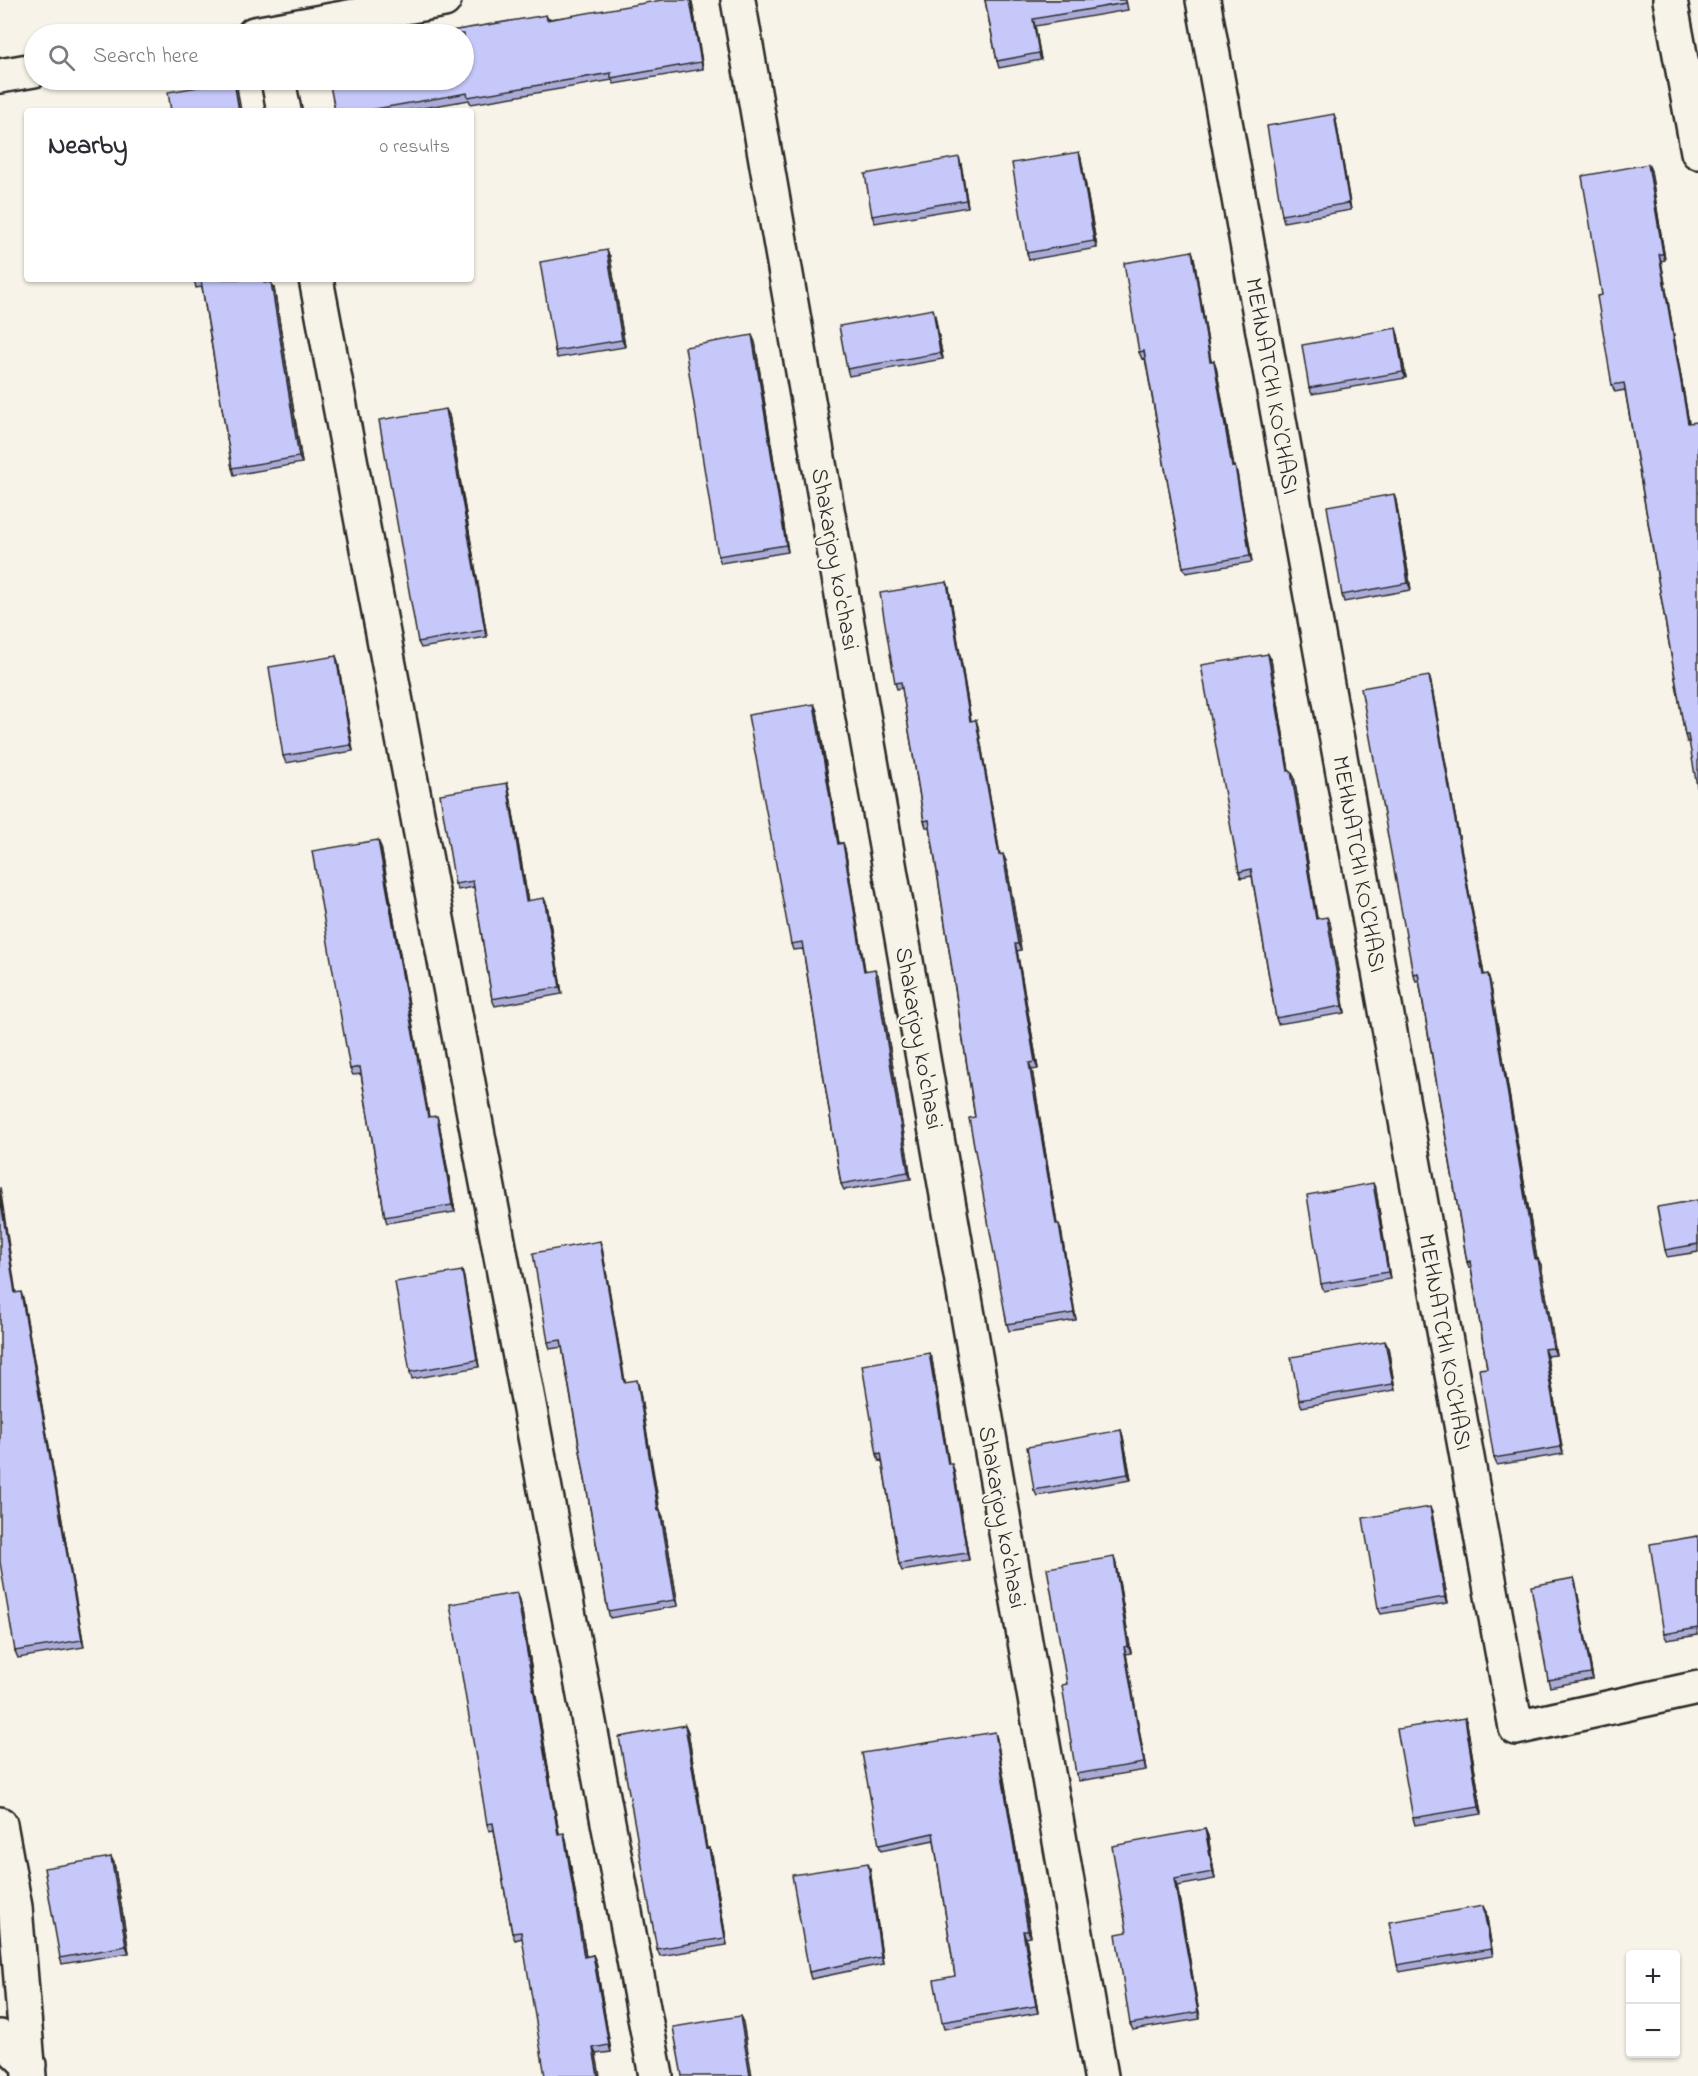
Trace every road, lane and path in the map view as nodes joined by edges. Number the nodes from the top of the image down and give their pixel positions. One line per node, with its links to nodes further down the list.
1 (444, 0): 5 (street)
2 (738, 0): 17 (street, Shakarjoy ko'chasi)
3 (1203, 0): 12 (street, MEHNATCHI KO'CHASI)
4 (1670, 0): 10 (street)
5 (317, 24)
6 (24, 72): 7 (street)
7 (0, 76)
8 (280, 90): 9 (street)
9 (283, 108)
10 (1698, 152)
11 (317, 282): 16 (street)
12 (1698, 1688)
13 (0, 1824): 15 (street)
14 (0, 2037): 15 (street)
15 (29, 2071)
16 (656, 2076)
17 (1101, 2076)

